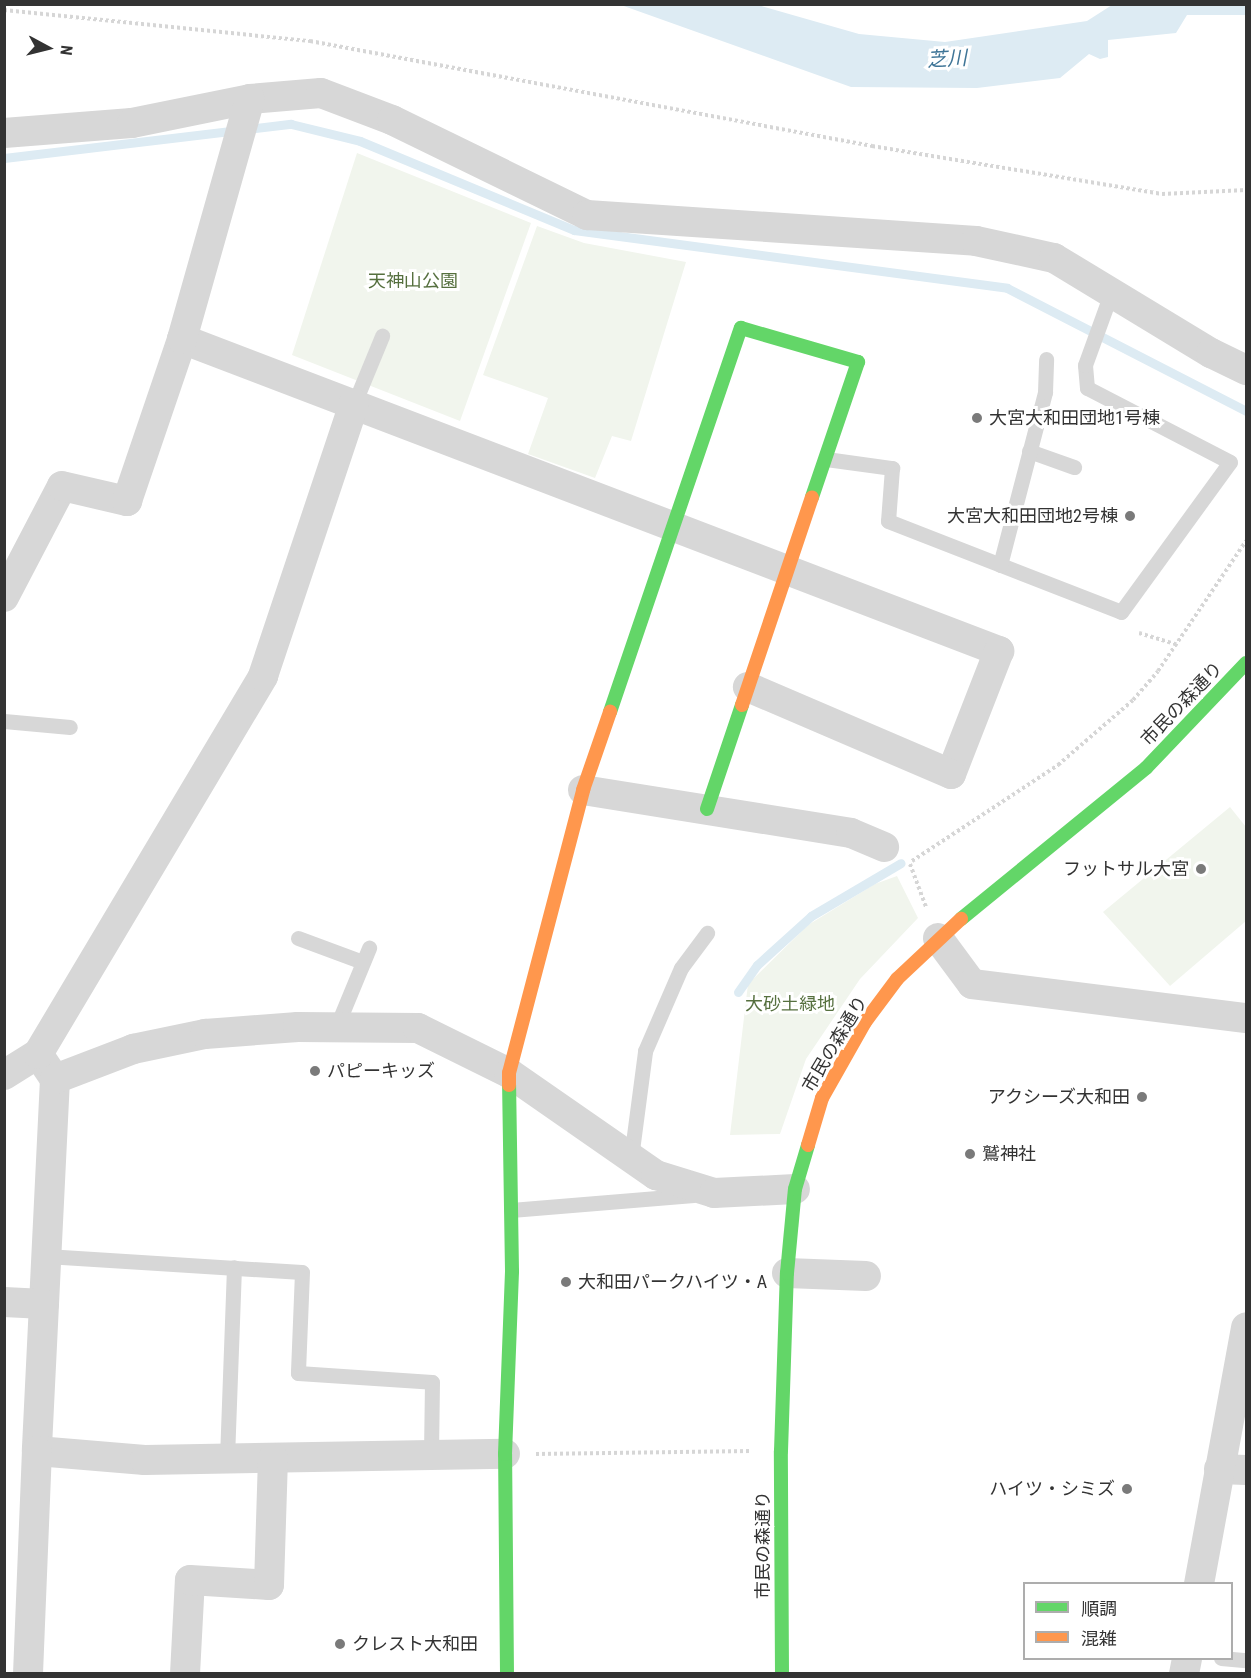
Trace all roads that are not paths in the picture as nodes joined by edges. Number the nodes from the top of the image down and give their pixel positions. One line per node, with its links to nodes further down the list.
1 (250, 99): 2 (street); 3 (street); 5 (street)
2 (4, 133)
3 (1111, 293): 7 (street); 13 (lane)
4 (382, 336): 8 (lane)
5 (182, 339): 8 (street); 15 (street)
6 (1046, 359): 9 (lane)
7 (1246, 370)
8 (354, 404): 12 (street); 28 (street)
9 (1029, 451): 11 (lane); 13 (lane)
10 (825, 459): 12 (street); 13 (lane); 14 (street)
11 (1074, 467)
12 (674, 525): 14 (street); 20 (street)
13 (1000, 565)
14 (788, 568): 17 (street); 17 (street)
15 (4, 597)
16 (1246, 663): 25 (street, 市民の森通り)
17 (748, 687): 21 (street)
18 (4, 721): 19 (lane)
19 (70, 727)
20 (583, 790): 21 (street); 29 (street)
21 (707, 809): 22 (street)
22 (900, 857)
23 (707, 933): 32 (lane)
24 (298, 938): 27 (lane)
25 (938, 938): 26 (street); 33 (street, 市民の森通り)
26 (1246, 1018)
27 (336, 1028): 29 (street); 31 (street)
28 (38, 1054): 30 (street); 31 (street)
29 (509, 1073): 32 (street); 35 (street)
30 (4, 1075)
31 (55, 1079): 36 (street)
32 (631, 1158): 34 (street)
33 (795, 1189): 34 (street); 38 (street, 市民の森通り)
34 (714, 1193): 35 (lane)
35 (511, 1210): 44 (street)
36 (46, 1256): 37 (lane); 41 (street)
37 (234, 1268): 45 (lane); 46 (lane)
38 (787, 1273): 39 (street); 53 (street, 市民の森通り)
39 (866, 1276)
40 (4, 1302): 41 (street)
41 (44, 1304): 43 (street)
42 (1246, 1327): 48 (street)
43 (37, 1451): 46 (street); 50 (street)
44 (506, 1454): 45 (street); 52 (street)
45 (431, 1455): 47 (street)
46 (227, 1458): 47 (street)
47 (273, 1458): 51 (street)
48 (1233, 1470): 49 (street)
49 (1201, 1582)
50 (28, 1674)
51 (185, 1674)
52 (507, 1674)
53 (782, 1674)

